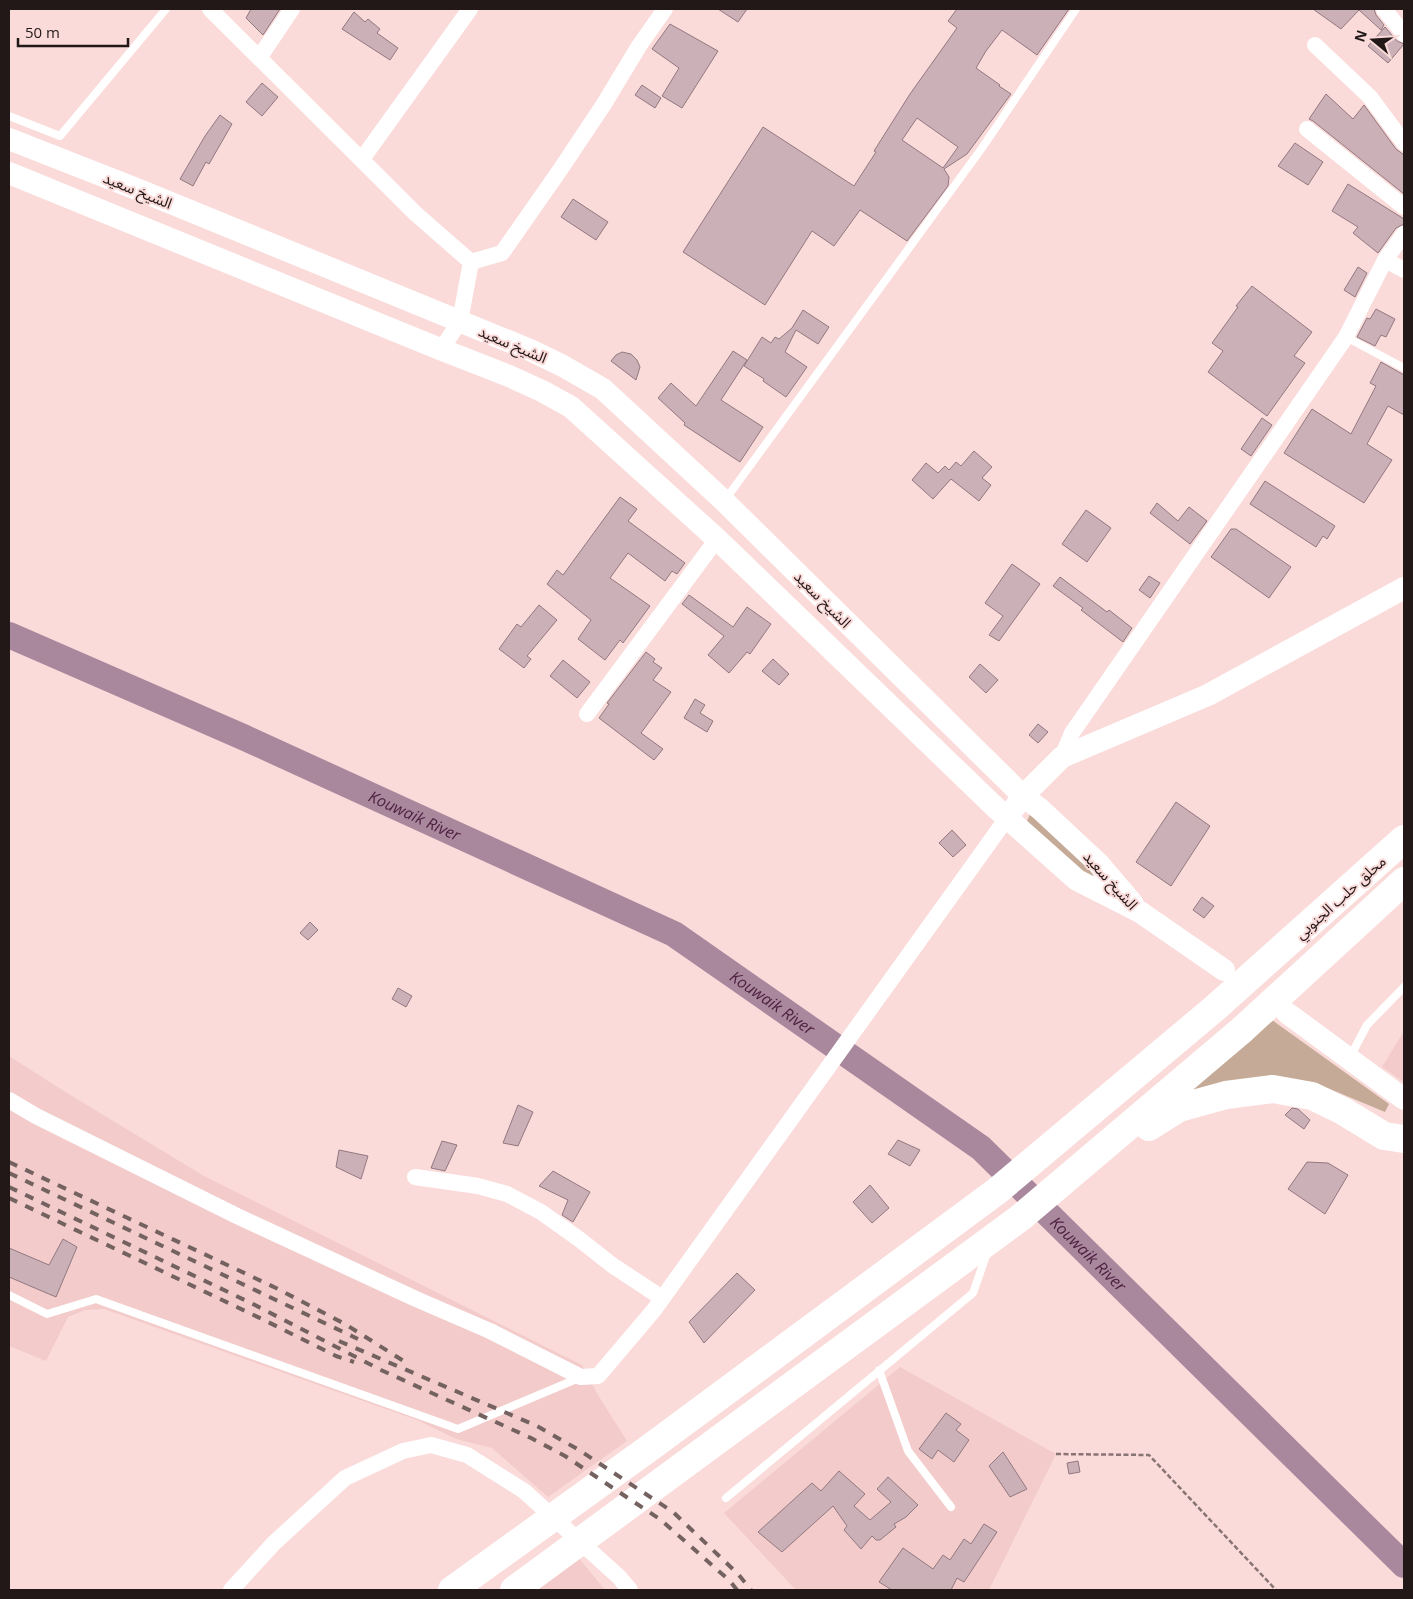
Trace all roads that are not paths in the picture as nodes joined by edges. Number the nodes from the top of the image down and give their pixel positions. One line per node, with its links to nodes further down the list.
1 (166, 9): 11 (lane)
2 (210, 9): 10 (street)
3 (292, 9): 10 (street)
4 (470, 9): 15 (street)
5 (665, 9): 20 (street)
6 (1076, 9): 26 (lane)
7 (1384, 9): 8 (street)
8 (1404, 34)
9 (1315, 45): 14 (street)
10 (259, 58): 15 (street)
11 (9, 116)
12 (1306, 129): 17 (street)
13 (9, 139): 22 (main road, الشيخ سعيد)
14 (1404, 143)
15 (362, 159): 20 (street)
16 (9, 173): 24 (main road, الشيخ سعيد)
17 (1404, 207)
18 (1404, 234): 19 (street)
19 (1385, 260): 21 (street); 23 (street)
20 (471, 262): 22 (street)
21 (1404, 270)
22 (460, 321): 24 (street); 26 (main road, الشيخ سعيد)
23 (1346, 337): 25 (lane); 30 (street)
24 (441, 350): 27 (main road, الشيخ سعيد)
25 (1404, 368)
26 (724, 501): 31 (main road, الشيخ سعيد)
27 (717, 539): 29 (street); 32 (main road, الشيخ سعيد)
28 (1404, 588): 30 (main road)
29 (586, 714)
30 (1062, 757): 31 (main road)
31 (1022, 796): 32 (main road); 35 (main road, الشيخ سعيد)
32 (1007, 818): 35 (main road, الشيخ سعيد); 47 (street)
33 (1404, 839): 53 (highway, محلق حلب الجنوبي)
34 (1404, 881): 44 (highway, محلق حلب الجنوبي)
35 (1140, 912): 36 (main road)
36 (1224, 970)
37 (1404, 987): 39 (lane)
38 (1287, 1013): 39 (main road)
39 (1349, 1058): 41 (main road)
40 (9, 1100): 49 (street)
41 (1404, 1100)
42 (1404, 1139): 44 (highway)
43 (415, 1177): 47 (street)
44 (1067, 1178): 45 (highway)
45 (993, 1238): 48 (lane); 54 (highway)
46 (9, 1294): 49 (lane)
47 (662, 1298): 49 (street)
48 (879, 1370): 50 (lane); 51 (lane)
49 (581, 1377)
50 (726, 1498)
51 (950, 1507)
52 (231, 1590): 55 (street)
53 (452, 1590)
54 (514, 1590)
55 (630, 1590)

